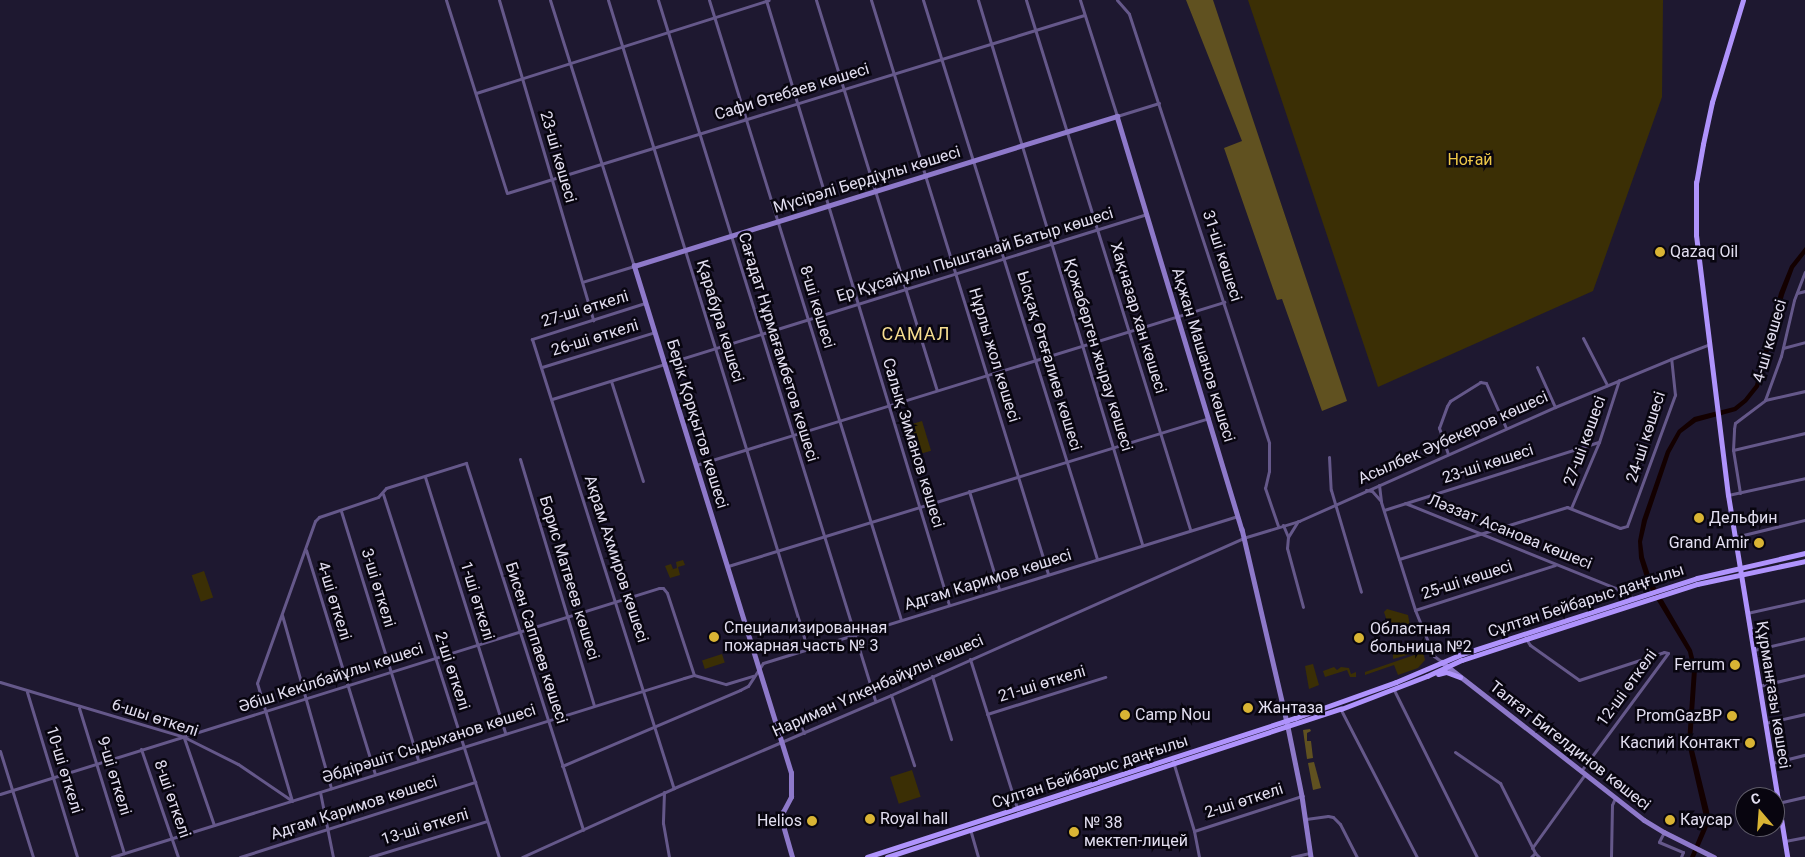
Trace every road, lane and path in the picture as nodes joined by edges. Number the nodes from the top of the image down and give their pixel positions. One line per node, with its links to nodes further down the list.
1 (446, 0): 27 (street)
2 (499, 0): 25 (street, 23-шi көшесi)
3 (550, 0): 23 (street, Берік Қорқытов көшесі)
4 (608, 0): 21 (street, Қарабура көшесі)
5 (658, 0): 19 (street, Сағадат Нұрмағамбетов көшесі)
6 (709, 0): 17 (street, 8-шi көшесi)
7 (767, 0): 17 (street); 29 (street, Салық Зиманов көшесі)
8 (816, 0): 26 (street)
9 (871, 0): 24 (street, Нұрлы жол көшесі)
10 (923, 0): 22 (street, Ысқақ Өтеғалиев көшесі)
11 (978, 0): 20 (street, Қожаберген жырау көшесі)
12 (1026, 0): 18 (street, Хақназар хан көшесі)
13 (1080, 0): 16 (street, Ақжан Машанов көшесі)
14 (1117, 0): 28 (street, 31-ші көшесі)
15 (1744, 0): 68 (main road)
16 (1084, 15): 18 (street, Сафи Өтебаев көшесі); 30 (street, Ақжан Машанов көшесі)
17 (714, 17): 19 (street); 31 (street, 8-шi көшесi)
18 (1036, 30): 20 (street, Сафи Өтебаев көшесі); 32 (street, Хақназар хан көшесі)
19 (668, 31): 21 (street); 33 (street, Сағадат Нұрмағамбетов көшесі)
20 (991, 44): 22 (street, Сафи Өтебаев көшесі); 34 (street, Қожаберген жырау көшесі)
21 (622, 46): 23 (street); 35 (street, Қарабура көшесі)
22 (942, 59): 24 (street, Сафи Өтебаев көшесі); 36 (street, Ысқақ Өтеғалиев көшесі)
23 (570, 62): 25 (street); 37 (street, Берік Қорқытов көшесі)
24 (894, 74): 26 (street, Сафи Өтебаев көшесі); 38 (street, Нұрлы жол көшесі)
25 (523, 77): 27 (street); 39 (street, 23-шi көшесi)
26 (844, 90): 29 (street, Сафи Өтебаев көшесі); 40 (street)
27 (476, 93): 39 (street, Сафи Өтебаев көшесі)
28 (1159, 103): 30 (street, Мүсірәлі Бердіұлы көшесі); 56 (street, 31-ші көшесі)
29 (797, 104): 31 (street, Сафи Өтебаев көшесі); 41 (street, Салық Зиманов көшесі)
30 (1117, 116): 32 (street, Мүсірәлі Бердіұлы көшесі); 42 (street, Ақжан Машанов көшесі)
31 (746, 120): 33 (street, Сафи Өтебаев көшесі); 43 (street, 8-шi көшесi)
32 (1066, 130): 34 (street, Мүсірәлі Бердіұлы көшесі); 44 (street, Хақназар хан көшесі)
33 (700, 134): 35 (street, Сафи Өтебаев көшесі); 45 (street, Сағадат Нұрмағамбетов көшесі)
34 (1021, 144): 36 (street, Мүсірәлі Бердіұлы көшесі); 46 (street, Қожаберген жырау көшесі)
35 (654, 149): 37 (street, Сафи Өтебаев көшесі); 47 (street, Қарабура көшесі)
36 (974, 159): 38 (street, Мүсірәлі Бердіұлы көшесі); 48 (street, Ысқақ Өтеғалиев көшесі)
37 (602, 164): 39 (street, Сафи Өтебаев көшесі); 49 (street, Берік Қорқытов көшесі)
38 (925, 174): 40 (street, Мүсірәлі Бердіұлы көшесі); 51 (street, Нұрлы жол көшесі)
39 (552, 179): 52 (street, 23-шi көшесi)
40 (875, 190): 41 (street, Мүсірәлі Бердіұлы көшесі); 53 (street)
41 (828, 205): 43 (street, Мүсірәлі Бердіұлы көшесі); 58 (street, Салық Зиманов көшесі)
42 (1147, 214): 44 (street, Ер Құсайұлы Пыштанай Батыр көшесі); 59 (street, Ақжан Машанов көшесі)
43 (777, 221): 45 (street, Мүсірәлі Бердіұлы көшесі); 61 (street, 8-шi көшесi)
44 (1097, 230): 46 (street, Ер Құсайұлы Пыштанай Батыр көшесі); 62 (street, Хақназар хан көшесі)
45 (731, 236): 47 (street, Мүсірәлі Бердіұлы көшесі); 64 (street, Сағадат Нұрмағамбетов көшесі)
46 (1052, 244): 48 (street, Ер Құсайұлы Пыштанай Батыр көшесі); 69 (street, Қожаберген жырау көшесі)
47 (685, 250): 49 (street, Мүсірәлі Бердіұлы көшесі); 71 (street, Қарабура көшесі)
48 (1004, 259): 51 (street, Ер Құсайұлы Пыштанай Батыр көшесі); 73 (street, Ысқақ Өтеғалиев көшесі)
49 (634, 266): 52 (street, Мүсірәлі Бердіұлы көшесі); 57 (street, Берік Қорқытов көшесі)
50 (1805, 272): 55 (street, 4-ші көшесі)
51 (956, 274): 53 (street, Ер Құсайұлы Пыштанай Батыр көшесі); 77 (street, Нұрлы жол көшесі)
52 (582, 282): 60 (street, 23-шi көшесi)
53 (906, 290): 58 (street, Ер Құсайұлы Пыштанай Батыр көшесі); 81 (street)
54 (1805, 291): 55 (street)
55 (1796, 293): 70 (street, 4-ші көшесі)
56 (1224, 302): 59 (street); 123 (street, 31-ші көшесі)
57 (646, 303): 60 (street, 27-ші өткелі); 63 (street, Берік Қорқытов көшесі)
58 (858, 305): 61 (street, Ер Құсайұлы Пыштанай Батыр көшесі); 85 (street, Салық Зиманов көшесі)
59 (1178, 316): 62 (street); 87 (street, Ақжан Машанов көшесі)
60 (593, 320): 65 (street, 27-ші өткелі)
61 (808, 321): 64 (street, Ер Құсайұлы Пыштанай Батыр көшесі); 88 (street, 8-шi көшесi)
62 (1129, 331): 69 (street); 90 (street, Хақназар хан көшесі)
63 (655, 332): 74 (street, Берік Қорқытов көшесі); 75 (street, 26-ші өткелі)
64 (761, 335): 71 (street, Ер Құсайұлы Пыштанай Батыр көшесі); 92 (street, Сағадат Нұрмағамбетов көшесі)
65 (532, 338): 75 (street, Акрам Ахмиров көшесі)
66 (1583, 338): 80 (street)
67 (1805, 342): 70 (street)
68 (1708, 345): 72 (street); 111 (main road)
69 (1082, 346): 73 (street); 94 (street, Қожаберген жырау көшесі)
70 (1783, 348): 84 (street, 4-ші көшесі)
71 (716, 350): 74 (street, Ер Құсайұлы Пыштанай Батыр көшесі); 95 (street, Қарабура көшесі)
72 (1671, 359): 78 (street, Асылбек Әубекеров көшесі); 116 (street, 24-ші көшесі)
73 (1036, 360): 77 (street); 100 (street, Ысқақ Өтеғалиев көшесі)
74 (664, 364): 79 (street, Ер Құсайұлы Пыштанай Батыр көшесі); 101 (street, Берік Қорқытов көшесі)
75 (542, 367): 83 (street, Акрам Ахмиров көшесі)
76 (1537, 367): 86 (street)
77 (987, 375): 81 (street); 102 (street, Нұрлы жол көшесі)
78 (1619, 380): 80 (street, Асылбек Әубекеров көшесі); 93 (street, 27-ші көшесі)
79 (611, 381): 83 (street, Ер Құсайұлы Пыштанай Батыр көшесі); 105 (street)
80 (1607, 385): 86 (street, Асылбек Әубекеров көшесі)
81 (937, 390): 85 (street)
82 (1805, 391): 84 (street)
83 (552, 399): 152 (street, Акрам Ахмиров көшесі)
84 (1765, 400): 96 (street, 4-ші көшесі)
85 (888, 405): 88 (street); 115 (street, Салық Зиманов көшесі)
86 (1555, 407): 89 (street, Асылбек Әубекеров көшесі)
87 (1208, 418): 90 (street); 119 (street, Ақжан Машанов көшесі)
88 (839, 421): 92 (street); 121 (street, 8-шi көшесi)
89 (1506, 428): 97 (street, Асылбек Әубекеров көшесі); 97 (street)
90 (1160, 433): 94 (street); 124 (street, Хақназар хан көшесі)
91 (1805, 433): 96 (street)
92 (792, 435): 95 (street); 126 (street, Сағадат Нұрмағамбетов көшесі)
93 (1599, 442): 113 (street, 23-ші көшесі); 116 (street, 27-ші көшесі)
94 (1113, 447): 100 (street); 130 (street, Қожаберген жырау көшесі)
95 (746, 449): 101 (street); 132 (street, Қарабура көшесі)
96 (1733, 450): 110 (street, 4-ші көшесі)
97 (1448, 454): 106 (street, Асылбек Әубекеров көшесі)
98 (1328, 457): 114 (street)
99 (520, 459): 158 (street, Борис Матвеев көшесі)
100 (1067, 461): 102 (street); 134 (street, Ысқақ Өтеғалиев көшесі)
101 (696, 465): 139 (street, Берік Қорқытов көшесі)
102 (1018, 476): 108 (street); 144 (street, Нұрлы жол көшесі)
103 (425, 477): 109 (street); 160 (street, Бисен Саппаев көшесі); 164 (street, 1-ші өткелі)
104 (1805, 478): 110 (street)
105 (643, 481)
106 (1378, 485): 107 (street, Асылбек Әубекеров көшесі); 112 (street)
107 (1366, 490): 112 (street); 114 (street, Асылбек Әубекеров көшесі)
108 (968, 491): 115 (street); 148 (street)
109 (383, 493): 117 (street); 167 (street, 2-ші өткелі)
110 (1740, 493): 111 (street)
111 (1728, 495): 129 (main road)
112 (1381, 502): 118 (street)
113 (1405, 503): 118 (street, 23-ші көшесі); 125 (street, Ләззат Асанова көшесі)
114 (1336, 504): 122 (street, Асылбек Әубекеров көшесі); 149 (street)
115 (919, 506): 121 (street); 153 (street, Салық Зиманов көшесі)
116 (1571, 508): 125 (street)
117 (341, 510): 131 (street); 172 (street, 3-ші өткелі)
118 (1384, 510): 136 (street)
119 (1238, 516): 124 (street, Адгам Каримов көшесі); 127 (street, Ақжан Машанов көшесі)
120 (1805, 520): 129 (street)
121 (870, 521): 126 (street); 159 (street, 8-шi көшесi)
122 (1299, 521): 123 (street, Асылбек Әубекеров көшесі); 128 (street)
123 (1281, 526): 127 (street, Асылбек Әубекеров көшесі); 128 (street, 31-ші көшесі)
124 (1190, 529): 130 (street, Адгам Каримов көшесі)
125 (1480, 534): 136 (street); 138 (street, Ләззат Асанова көшесі)
126 (824, 535): 132 (street); 161 (street, Сағадат Нұрмағамбетов көшесі)
127 (1244, 538): 168 (street, Нариман Үлкенбайұлы көшесі); 198 (street, Ақжан Машанов көшесі)
128 (1288, 538): 154 (street)
129 (1734, 538): 135 (main road)
130 (1142, 544): 134 (street, Адгам Каримов көшесі)
131 (306, 549): 157 (street); 181 (street, 4-ші өткелі)
132 (777, 550): 139 (street); 165 (street, Қарабура көшесі)
133 (1805, 552): 140 (main road, Сұлтан Бейбарыс даңғылы)
134 (1097, 558): 144 (street, Адгам Каримов көшесі)
135 (1738, 558): 140 (main road); 141 (main road); 142 (main road)
136 (1400, 559): 155 (street)
137 (1805, 561): 143 (main road, Сұлтан Бейбарыс даңғылы)
138 (1556, 565): 150 (street, Ләззат Асанова көшесі); 155 (street, 25-ші көшесі)
139 (728, 566): 171 (street, Берік Қорқытов көшесі)
140 (1747, 566): 141 (main road, Сұлтан Бейбарыс даңғылы)
141 (1740, 567): 142 (main road, Сұлтан Бейбарыс даңғылы); 145 (main road, Құрманғазы көшесі)
142 (1729, 570): 150 (main road, Сұлтан Бейбарыс даңғылы)
143 (1751, 573): 145 (main road, Сұлтан Бейбарыс даңғылы); 147 (main road)
144 (1048, 574): 148 (street, Адгам Каримов көшесі)
145 (1741, 576): 146 (main road, Сұлтан Бейбарыс даңғылы); 147 (main road, Құрманғазы көшесі)
146 (1729, 578): 147 (main road); 163 (main road, Сұлтан Бейбарыс даңғылы)
147 (1743, 586): 156 (main road, Құрманғазы көшесі)
148 (999, 589): 153 (street, Адгам Каримов көшесі)
149 (1362, 592)
150 (1634, 598): 169 (main road, Сұлтан Бейбарыс даңғылы)
151 (1805, 600): 156 (street)
152 (616, 601): 158 (street, Әбіш Кекілбайұлы көшесі); 173 (street, Әбіш Кекілбайұлы көшесі); 183 (street, Акрам Ахмиров көшесі)
153 (949, 605): 159 (street, Адгам Каримов көшесі)
154 (1303, 607)
155 (1415, 610): 169 (street)
156 (1747, 613): 166 (main road, Құрманғазы көшесі)
157 (282, 614): 187 (street); 193 (street)
158 (568, 616): 160 (street, Әбіш Кекілбайұлы көшесі); 189 (street, Борис Матвеев көшесі)
159 (901, 620): 161 (street, Адгам Каримов көшесі)
160 (520, 632): 164 (street, Әбіш Кекілбайұлы көшесі); 196 (street, Бисен Саппаев көшесі)
161 (853, 635): 165 (street, Адгам Каримов көшесі); 188 (street, Сағадат Нұрмағамбетов көшесі)
162 (1805, 638): 166 (street)
163 (1526, 639): 170 (main road, Сұлтан Бейбарыс даңғылы); 216 (street, 12-ші өткелі)
164 (477, 645): 167 (street, Әбіш Кекілбайұлы көшесі); 200 (street, 1-ші өткелі)
165 (808, 650): 171 (street, Адгам Каримов көшесі)
166 (1753, 650): 182 (main road, Құрманғазы көшесі)
167 (435, 658): 172 (street, Әбіш Кекілбайұлы көшесі); 205 (street, 2-ші өткелі)
168 (970, 659): 176 (street, Нариман Үлкенбайұлы көшесі); 194 (street, 21-ші өткелі)
169 (1442, 662): 170 (street, Талғат Бигелдинов көшесі); 198 (main road, Сұлтан Бейбарыс даңғылы)
170 (1447, 667): 177 (main road, Сұлтан Бейбарыс даңғылы); 179 (street, Талғат Бигелдинов көшесі)
171 (760, 668): 175 (street, Адгам Каримов көшесі); 204 (street, Берік Қорқытов көшесі)
172 (391, 672): 181 (street, Әбіш Кекілбайұлы көшесі); 210 (street, 3-ші өткелі)
173 (694, 675): 175 (street); 183 (street, Әбдірәшіт Сыдыханов көшесі)
174 (1805, 675): 182 (street)
175 (754, 676): 199 (street, Адгам Каримов көшесі)
176 (932, 676): 186 (street, Нариман Үлкенбайұлы көшесі); 203 (street)
177 (1427, 676): 179 (main road); 184 (main road, Сұлтан Бейбарыс даңғылы)
178 (1105, 677): 194 (street, 21-ші өткелі)
179 (1460, 677): 216 (street, Талғат Бигелдинов көшесі)
180 (0, 682): 185 (street, 6-шы өткелі)
181 (347, 685): 187 (street, Әбіш Кекілбайұлы көшесі); 217 (street, 4-ші өткелі)
182 (1759, 686): 197 (main road, Құрманғазы көшесі)
183 (644, 690): 189 (street, Әбдірәшіт Сыдыханов көшесі); 199 (street, Акрам Ахмиров көшесі)
184 (1394, 690): 192 (main road, Сұлтан Бейбарыс даңғылы); 269 (street)
185 (27, 691): 190 (street, 6-шы өткелі); 218 (street, 10-ші өткелі)
186 (891, 695): 188 (street, Нариман Үлкенбайұлы көшесі); 214 (street)
187 (306, 698): 193 (street, Әбіш Кекілбайұлы көшесі); 221 (street)
188 (875, 700): 201 (street, Нариман Үлкенбайұлы көшесі)
189 (594, 704): 196 (street, Әбдірәшіт Сыдыханов көшесі)
190 (79, 707): 202 (street, 6-шы өткелі); 212 (street, 9-ші өткелі)
191 (821, 707): 201 (street)
192 (1341, 709): 198 (main road, Сұлтан Бейбарыс даңғылы); 268 (street)
193 (264, 712): 202 (street, Әбіш Кекілбайұлы көшесі); 230 (street)
194 (987, 714): 232 (street, 21-ші өткелі)
195 (1805, 714): 197 (street)
196 (547, 719): 200 (street, Әбдірәшіт Сыдыханов көшесі); 215 (street, Бисен Саппаев көшесі)
197 (1765, 723): 213 (main road, Құрманғазы көшесі)
198 (1287, 724): 211 (main road, Сұлтан Бейбарыс даңғылы); 227 (street, Ақжан Машанов көшесі)
199 (652, 726): 215 (street, Адгам Каримов көшесі); 222 (street, Акрам Ахмиров көшесі)
200 (504, 733): 205 (street, Әбдірәшіт Сыдыханов көшесі)
201 (804, 733): 204 (street, Нариман Үлкенбайұлы көшесі)
202 (184, 737): 206 (street, Әбіш Кекілбайұлы көшесі); 230 (street, 6-шы өткелі); 236 (street)
203 (951, 739)
204 (782, 741): 222 (street, Нариман Үлкенбайұлы көшесі); 261 (street, Берік Қорқытов көшесі)
205 (463, 746): 210 (street, Әбдірәшіт Сыдыханов көшесі); 219 (street, 2-ші өткелі)
206 (141, 749): 212 (street, Әбіш Кекілбайұлы көшесі); 244 (street, 8-ші өткелі)
207 (0, 751): 223 (street)
208 (1455, 752): 246 (street)
209 (1805, 755): 213 (street)
210 (418, 760): 217 (street, Әбдірәшіт Сыдыханов көшесі)
211 (1172, 761): 232 (main road, Сұлтан Бейбарыс даңғылы); 239 (main road, Сұлтан Бейбарыс даңғылы); 240 (street)
212 (97, 764): 218 (street, Әбіш Кекілбайұлы көшесі); 247 (street, 9-ші өткелі)
213 (1771, 764): 220 (main road, Құрманғазы көшесі)
214 (914, 765)
215 (562, 766): 238 (street, Бисен Саппаев көшесі)
216 (1583, 772): 229 (street, Талғат Бигелдинов көшесі); 246 (street)
217 (375, 774): 221 (street, Әбдірәшіт Сыдыханов көшесі)
218 (53, 778): 223 (street, Әбіш Кекілбайұлы көшесі); 252 (street, 10-ші өткелі)
219 (475, 782): 234 (street, 2-ші өткелі); 237 (street, Адгам Каримов көшесі)
220 (1775, 787)
221 (331, 788): 224 (street, Әбдірәшіт Сыдыханов көшесі)
222 (674, 788): 225 (street, Нариман Үлкенбайұлы көшесі)
223 (12, 790): 226 (street, Әбіш Кекілбайұлы көшесі); 251 (street)
224 (320, 792): 230 (street, Әбдірәшіт Сыдыханов көшесі); 237 (street)
225 (664, 792): 238 (street, Нариман Үлкенбайұлы көшесі); 260 (street)
226 (0, 794)
227 (1302, 796): 233 (street, Ақжан Машанов көшесі); 240 (street, 2-ші өткелі)
228 (1805, 797): 231 (street)
229 (1615, 798): 241 (street, Талғат Бигелдинов көшесі); 272 (street)
230 (292, 801): 236 (street, Әбдірәшіт Сыдыханов көшесі)
231 (1785, 801)
232 (1017, 808): 235 (main road, Сұлтан Бейбарыс даңғылы)
233 (1306, 819): 249 (street, Ақжан Машанов көшесі); 267 (street)
234 (487, 821): 257 (street, 13-ші өткелі); 258 (street, 2-ші өткелі)
235 (969, 824): 239 (street); 262 (main road, Сұлтан Бейбарыс даңғылы)
236 (214, 825): 244 (street, Әбдірәшіт Сыдыханов көшесі)
237 (327, 829): 255 (street, Адгам Каримов көшесі); 256 (street)
238 (583, 830): 259 (street, Нариман Үлкенбайұлы көшесі)
239 (971, 830): 263 (main road, Сұлтан Бейбарыс даңғылы); 264 (street)
240 (1194, 831): 265 (street)
241 (1664, 832): 250 (street, Талғат Бигелдинов көшесі); 273 (street)
242 (1783, 837): 245 (main road, Құрманғазы көшесі)
243 (1805, 837): 245 (street)
244 (172, 838): 247 (street, Әбдірәшіт Сыдыханов көшесі); 254 (street, 8-ші өткелі)
245 (1784, 841): 274 (main road, Құрманғазы көшесі)
246 (1532, 848): 248 (street)
247 (124, 853): 253 (street, Әбдірәшіт Сыдыханов көшесі)
248 (1534, 853): 270 (street); 271 (street)
249 (1311, 855): 266 (street)
250 (1713, 856)
251 (33, 857)
252 (77, 857)
253 (112, 857)
254 (178, 857)
255 (240, 857)
256 (333, 857)
257 (370, 857)
258 (499, 857)
259 (522, 857)
260 (669, 857)
261 (792, 857)
262 (867, 857)
263 (887, 857)
264 (978, 857)
265 (1199, 857)
266 (1292, 857)
267 (1357, 857)
268 (1417, 857)
269 (1477, 857)
270 (1532, 857)
271 (1539, 857)
272 (1610, 857)
273 (1681, 857)
274 (1786, 857)

